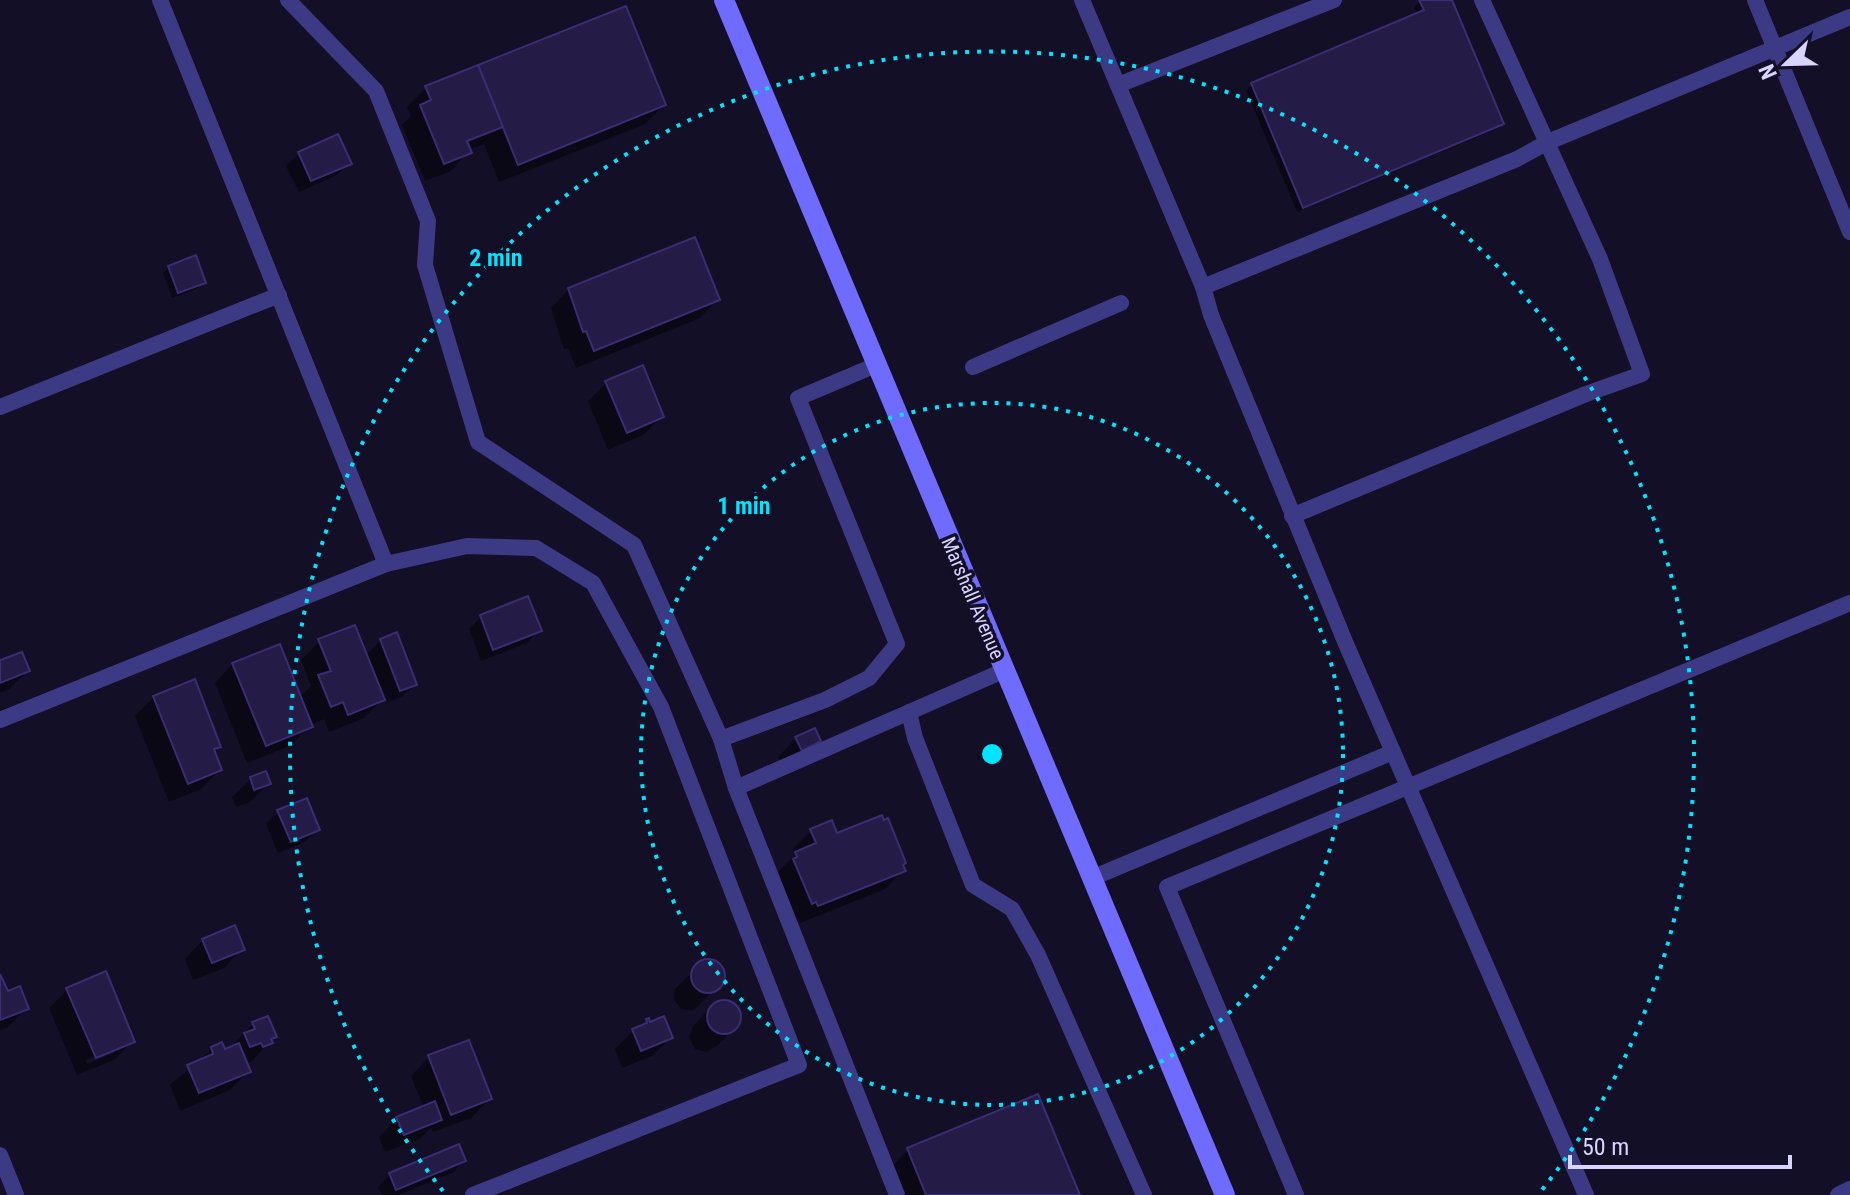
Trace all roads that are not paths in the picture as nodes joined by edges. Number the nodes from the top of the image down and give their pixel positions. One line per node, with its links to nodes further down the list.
1 (160, 0): 14 (lane)
2 (288, 0): 25 (lane)
3 (724, 0): 16 (street, Marshall Avenue)
4 (1082, 0): 10 (lane)
5 (1334, 0): 10 (lane)
6 (1482, 0): 11 (lane)
7 (1755, 0): 9 (lane)
8 (1850, 17): 9 (lane)
9 (1775, 49): 11 (lane); 12 (lane)
10 (1118, 85): 13 (lane)
11 (1548, 142): 13 (lane); 19 (lane)
12 (1850, 232)
13 (1203, 287): 19 (lane)
14 (279, 295): 18 (lane); 20 (lane)
15 (1121, 303): 17 (lane)
16 (876, 365): 22 (street, Marshall Avenue); 25 (lane)
17 (973, 367)
18 (0, 407)
19 (1292, 516): 26 (lane)
20 (386, 564): 24 (lane); 33 (lane)
21 (1850, 603): 27 (lane)
22 (1003, 671): 23 (lane); 29 (street, Marshall Avenue)
23 (909, 712): 28 (lane); 35 (lane)
24 (0, 720)
25 (721, 739): 28 (lane)
26 (1393, 752): 27 (lane); 29 (lane)
27 (1409, 787): 37 (lane); 38 (lane)
28 (736, 788): 34 (lane)
29 (1092, 878): 36 (street, Marshall Avenue)
30 (0, 1155): 32 (lane)
31 (1850, 1189): 39 (lane)
32 (16, 1195)
33 (473, 1195)
34 (897, 1195)
35 (1144, 1195)
36 (1225, 1195)
37 (1296, 1195)
38 (1586, 1195)
39 (1838, 1195)

